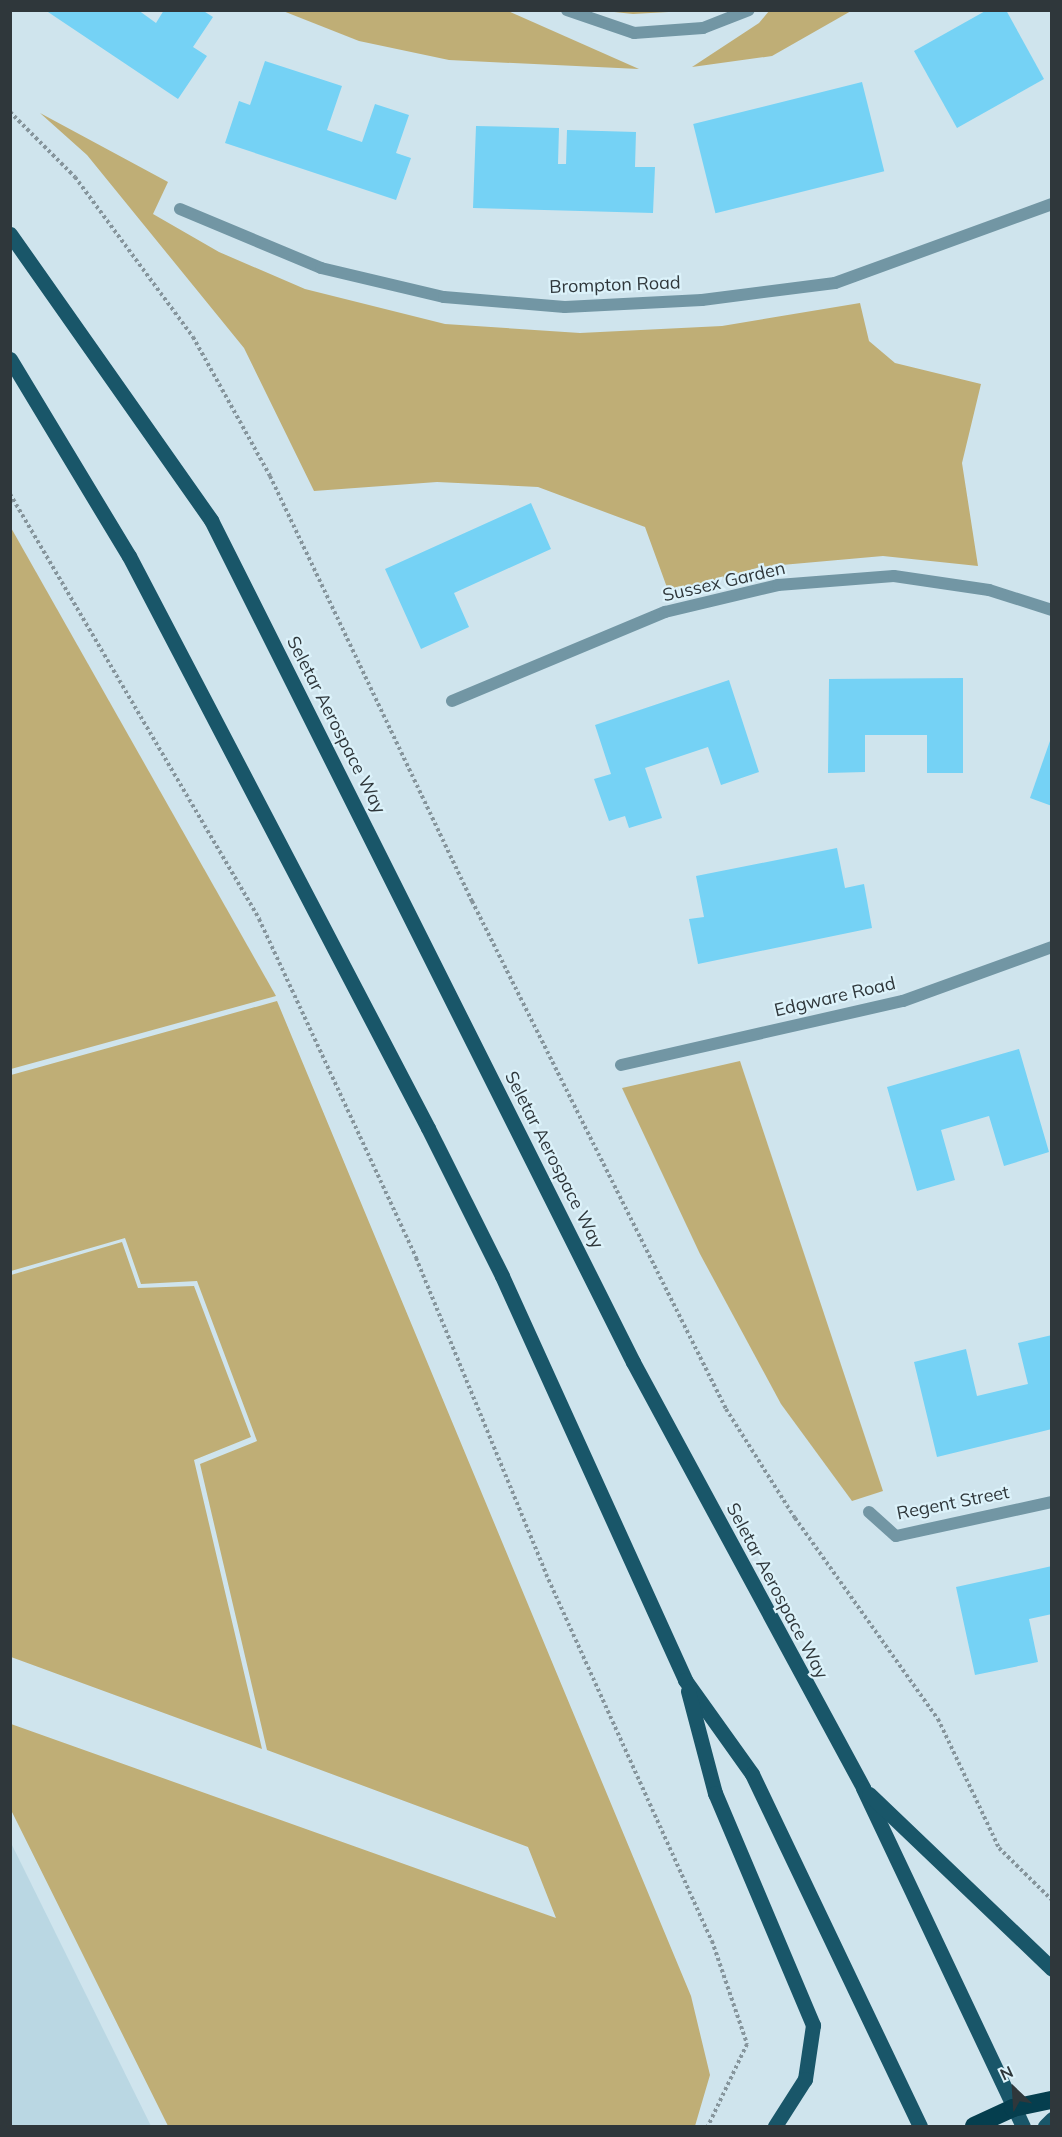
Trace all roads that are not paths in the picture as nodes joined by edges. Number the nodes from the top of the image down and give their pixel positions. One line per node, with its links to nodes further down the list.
1 (567, 10): 2 (street)
2 (749, 10)
3 (1052, 204): 4 (street, Brompton Road)
4 (180, 209)
5 (10, 234): 14 (main road, Seletar Aerospace Way)
6 (10, 360): 13 (main road)
7 (1052, 610): 8 (street, Sussex Garden)
8 (452, 701)
9 (1052, 947): 10 (street, Edgware Road)
10 (621, 1065)
11 (1052, 1502): 12 (street, Regent Street)
12 (869, 1512)
13 (685, 1680): 19 (main road); 20 (main road)
14 (863, 1788): 15 (main road); 17 (main road, Seletar Aerospace Way)
15 (1052, 1969)
16 (1052, 2100): 17 (highway)
17 (1013, 2108): 21 (highway); 22 (main road, Seletar Aerospace Way)
18 (1052, 2119): 23 (main road)
19 (775, 2127)
20 (920, 2127)
21 (974, 2127)
22 (1023, 2127)
23 (1045, 2127)

